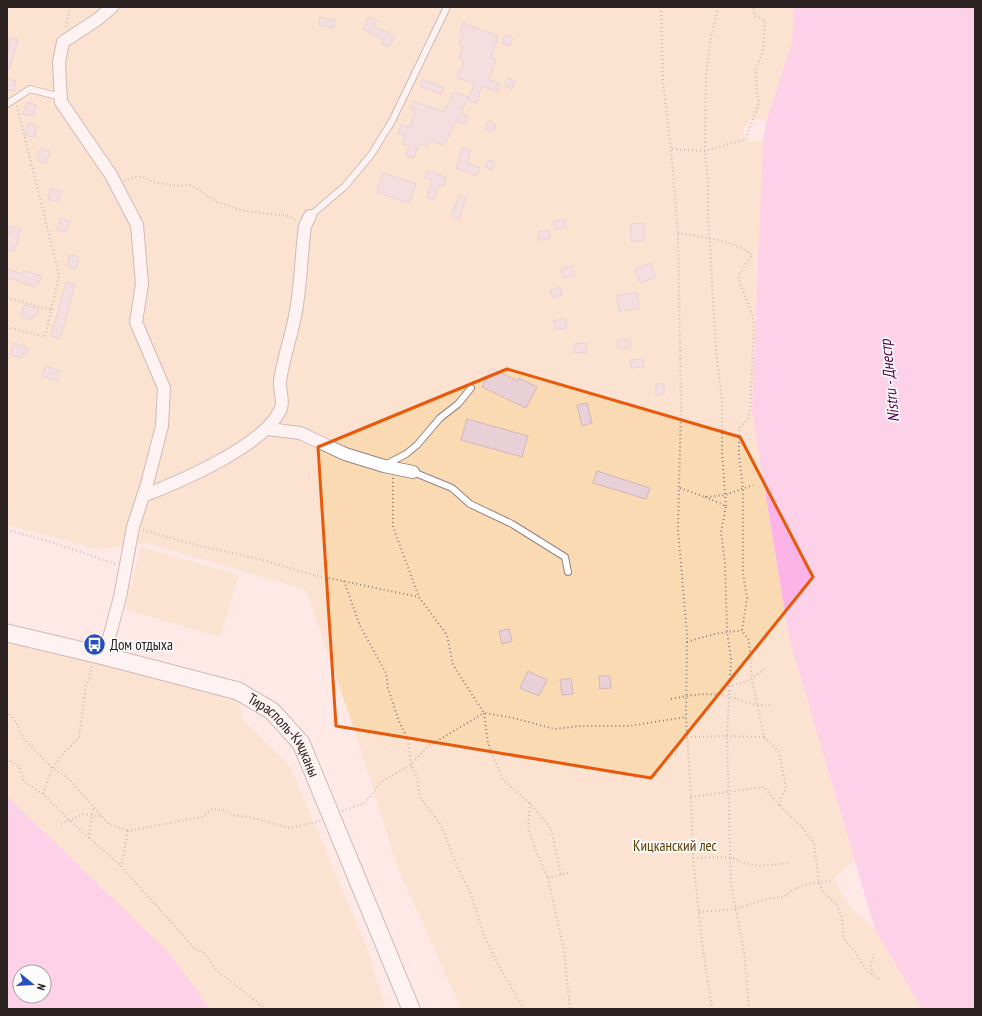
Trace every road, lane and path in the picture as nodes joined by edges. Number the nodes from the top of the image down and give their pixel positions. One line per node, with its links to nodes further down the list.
1 (70, 7): 7 (path)
2 (112, 7): 7 (street)
3 (447, 7): 14 (lane)
4 (661, 7): 11 (path)
5 (718, 7): 12 (path)
6 (753, 7): 12 (path)
7 (63, 42): 8 (street)
8 (61, 97): 9 (lane); 13 (street)
9 (15, 99): 10 (lane); 18 (path)
10 (7, 104)
11 (671, 149): 12 (path); 15 (path)
12 (705, 151): 16 (path)
13 (116, 184): 14 (path); 28 (street)
14 (308, 221): 21 (street)
15 (678, 233): 16 (path); 25 (path)
16 (710, 239): 26 (path); 27 (path)
17 (7, 298): 18 (path)
18 (51, 310): 19 (path)
19 (7, 327)
20 (471, 388): 22 (lane)
21 (268, 429): 22 (street); 28 (street)
22 (384, 466): 23 (street); 36 (path)
23 (413, 472): 34 (lane)
24 (753, 485): 26 (path)
25 (680, 488): 29 (path); 40 (path)
26 (743, 489): 27 (path); 37 (path)
27 (725, 495): 29 (path); 30 (path)
28 (142, 496): 31 (street)
29 (705, 497): 30 (path)
30 (726, 506): 38 (path)
31 (133, 527): 33 (street); 35 (path)
32 (7, 530): 33 (path)
33 (124, 567): 41 (street)
34 (568, 572)
35 (344, 581): 36 (path); 57 (path)
36 (419, 597): 51 (path)
37 (742, 630): 38 (path); 43 (path)
38 (727, 631): 40 (path); 44 (path)
39 (7, 633): 41 (street, Тирасполь-Кицканы)
40 (687, 642): 45 (path)
41 (99, 654): 58 (path); 65 (street, Тирасполь-Кицканы)
42 (766, 667): 43 (path)
43 (752, 680): 44 (path); 49 (path)
44 (728, 686): 46 (path)
45 (685, 696): 46 (path); 47 (path); 52 (path)
46 (729, 697): 49 (path); 53 (path)
47 (671, 699)
48 (770, 704): 49 (path)
49 (756, 706): 54 (path)
50 (7, 711): 58 (path)
51 (484, 713): 52 (path); 57 (path); 62 (path)
52 (686, 717): 55 (path)
53 (727, 736): 54 (path); 55 (path); 59 (path)
54 (764, 737): 63 (path)
55 (688, 738): 61 (path)
56 (7, 760): 60 (path)
57 (411, 765): 65 (path); 88 (path)
58 (52, 768): 60 (path); 64 (path)
59 (730, 791): 61 (path); 63 (path); 72 (path)
60 (43, 794): 68 (path)
61 (691, 797): 73 (path)
62 (530, 803): 77 (path); 78 (path)
63 (780, 806): 80 (path)
64 (93, 807): 66 (path); 67 (path)
65 (331, 814): 70 (path); 87 (street, Тирасполь-Кицканы)
66 (91, 815): 67 (path); 68 (path); 71 (path)
67 (103, 817): 70 (path)
68 (68, 819): 69 (path); 71 (path)
69 (61, 824)
70 (128, 831): 75 (path)
71 (89, 838): 75 (path)
72 (731, 857): 73 (path); 74 (path); 81 (path)
73 (693, 858): 82 (path)
74 (791, 863)
75 (121, 866): 86 (path)
76 (568, 873): 77 (path)
77 (561, 875): 78 (path)
78 (548, 878): 89 (path)
79 (831, 881): 80 (path)
80 (819, 884): 81 (path); 84 (path)
81 (736, 909): 82 (path); 91 (path)
82 (699, 912): 90 (path)
83 (874, 954): 84 (path)
84 (872, 974): 85 (path)
85 (880, 980)
86 (266, 1009)
87 (412, 1009)
88 (524, 1009)
89 (570, 1009)
90 (712, 1009)
91 (749, 1009)

